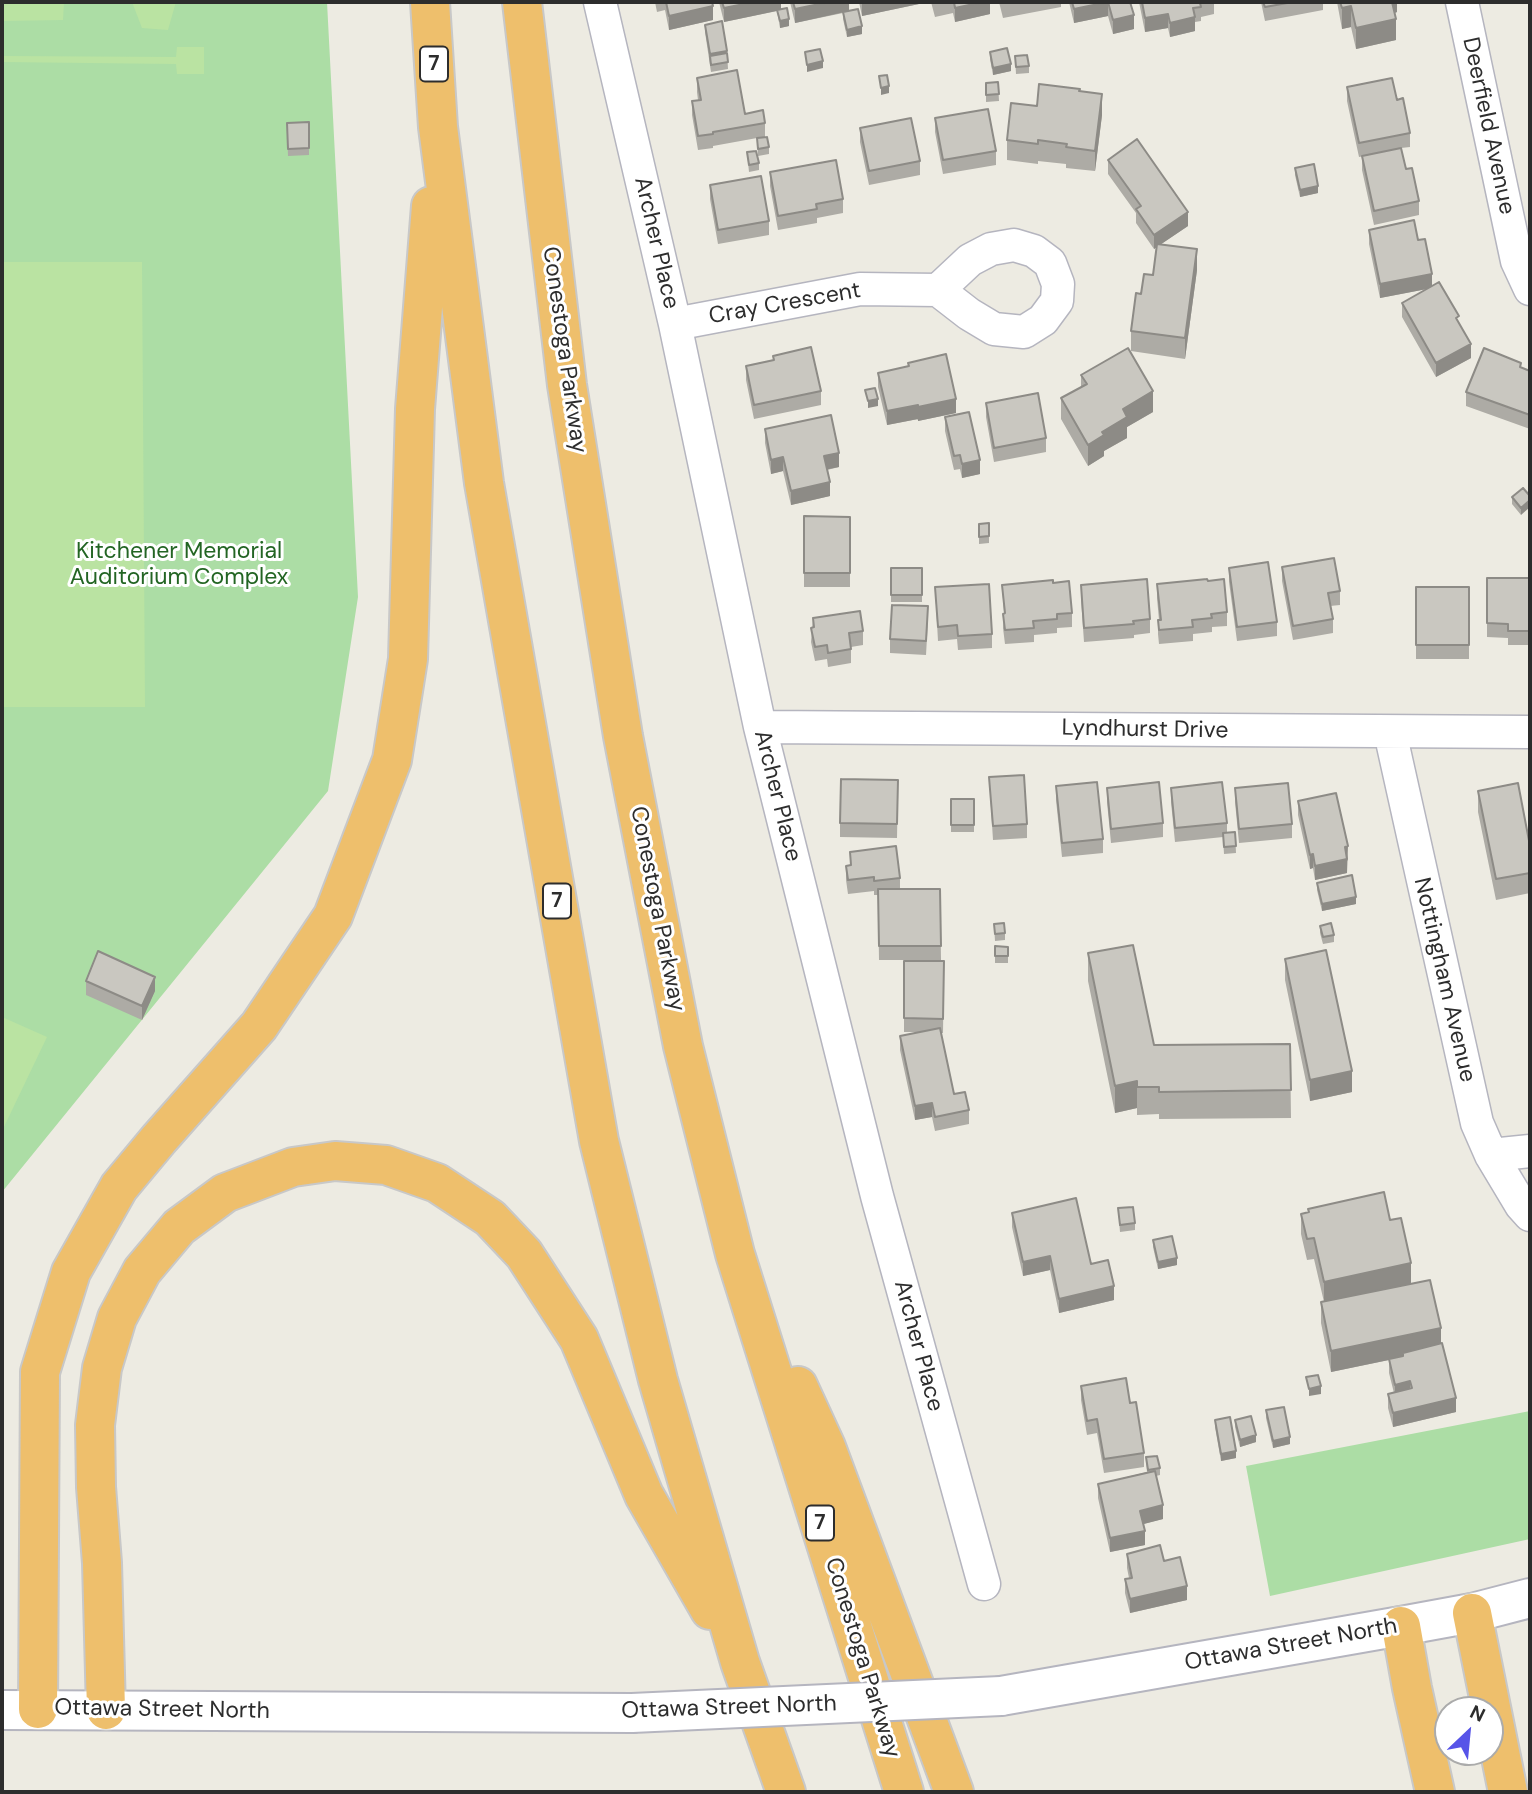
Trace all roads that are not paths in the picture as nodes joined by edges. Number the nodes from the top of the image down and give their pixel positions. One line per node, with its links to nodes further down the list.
1 (430, 2): 5 (highway, 7)
2 (522, 2): 15 (highway, Conestoga Parkway / 7)
3 (600, 2): 8 (street, Archer Place)
4 (1462, 2): 6 (street, Deerfield Avenue)
5 (438, 127): 20 (highway, 7); 21 (highway)
6 (1530, 289)
7 (938, 290): 8 (street, Cray Crescent)
8 (675, 324): 9 (street, Archer Place)
9 (760, 727): 10 (street, Lyndhurst Drive); 16 (street, Archer Place)
10 (1390, 732): 11 (street, Lyndhurst Drive); 13 (street, Nottingham Avenue)
11 (1530, 732)
12 (1530, 1151): 13 (street)
13 (1491, 1155): 14 (street, Nottingham Avenue)
14 (1530, 1215)
15 (735, 1254): 24 (highway, Conestoga Parkway / 7); 25 (highway)
16 (984, 1584)
17 (1530, 1598): 18 (main road, Ottawa Street North)
18 (1472, 1613): 19 (main road, Ottawa Street North); 27 (highway)
19 (1401, 1626): 22 (main road, Ottawa Street North, bridge); 26 (highway)
20 (740, 1662): 22 (highway); 23 (highway, 7)
21 (20, 1709): 22 (main road, Ottawa Street North)
22 (106, 1710)
23 (786, 1792)
24 (904, 1792)
25 (954, 1792)
26 (1435, 1792)
27 (1508, 1792)

